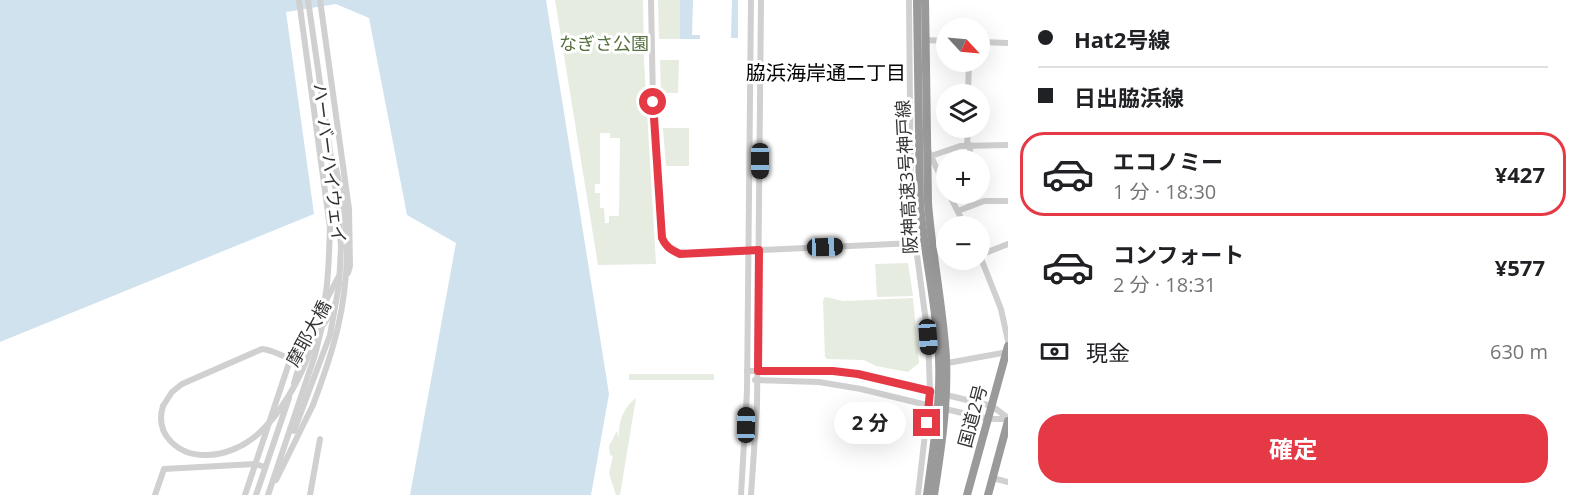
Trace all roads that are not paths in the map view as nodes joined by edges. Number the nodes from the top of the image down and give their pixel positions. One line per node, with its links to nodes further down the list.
1 (299, 0): 26 (street, ハーバーハイウェイ)
2 (308, 0): 14 (street, ハーバーハイウェイ)
3 (320, 0): 27 (street, 摩耶大橋)
4 (651, 0): 30 (street)
5 (751, 0): 30 (street)
6 (761, 0): 31 (street)
7 (909, 0): 28 (street)
8 (917, 0): 61 (highway, 阪神高速3号神戸線, bridge)
9 (925, 0): 10 (street); 62 (highway, 阪神高速3号神戸線, bridge)
10 (925, 40): 11 (street); 19 (street)
11 (936, 41)
12 (990, 42): 13 (street)
13 (1008, 43)
14 (323, 103): 56 (street, ハーバーハイウェイ, bridge); 56 (street, bridge)
15 (969, 138): 16 (street)
16 (969, 145): 17 (street); 18 (street); 19 (street)
17 (1008, 145)
18 (969, 150)
19 (931, 156): 20 (street)
20 (936, 167)
21 (1008, 201): 23 (street)
22 (954, 204): 24 (street)
23 (970, 206): 24 (street)
24 (958, 211): 25 (street)
25 (960, 216)
26 (330, 228): 37 (street, bridge); 56 (street, ハーバーハイウェイ, bridge)
27 (350, 241): 36 (street, 摩耶大橋); 37 (street, 摩耶大橋)
28 (915, 243): 31 (street); 38 (street)
29 (1008, 244): 32 (street)
30 (748, 250): 31 (street); 39 (street)
31 (759, 250): 40 (street)
32 (990, 251)
33 (986, 270): 34 (street)
34 (1008, 341)
35 (1007, 350): 38 (street); 45 (highway, 国道2号)
36 (304, 356): 37 (street); 50 (street, 摩耶大橋)
37 (290, 360): 49 (street, 摩耶大橋)
38 (930, 366): 43 (street)
39 (747, 371): 40 (street); 41 (street)
40 (758, 371): 42 (street); 43 (street)
41 (747, 380): 42 (street); 58 (street)
42 (758, 380): 44 (street); 59 (street)
43 (930, 391): 44 (street); 45 (street)
44 (929, 405): 46 (street); 60 (street)
45 (992, 406): 46 (highway, 国道2号); 47 (street)
46 (988, 419): 47 (street); 63 (highway, 国道2号)
47 (1008, 419): 51 (highway, 国道2号)
48 (320, 439): 57 (street)
49 (255, 464): 50 (street); 53 (street); 54 (street, 摩耶大橋)
50 (265, 467): 55 (street, 摩耶大橋)
51 (993, 478): 52 (street); 64 (highway, 国道2号)
52 (1008, 483)
53 (155, 495)
54 (245, 495)
55 (256, 495)
56 (270, 495)
57 (310, 495)
58 (741, 495)
59 (751, 495)
60 (918, 495)
61 (927, 495)
62 (934, 495)
63 (967, 495)
64 (988, 495)

